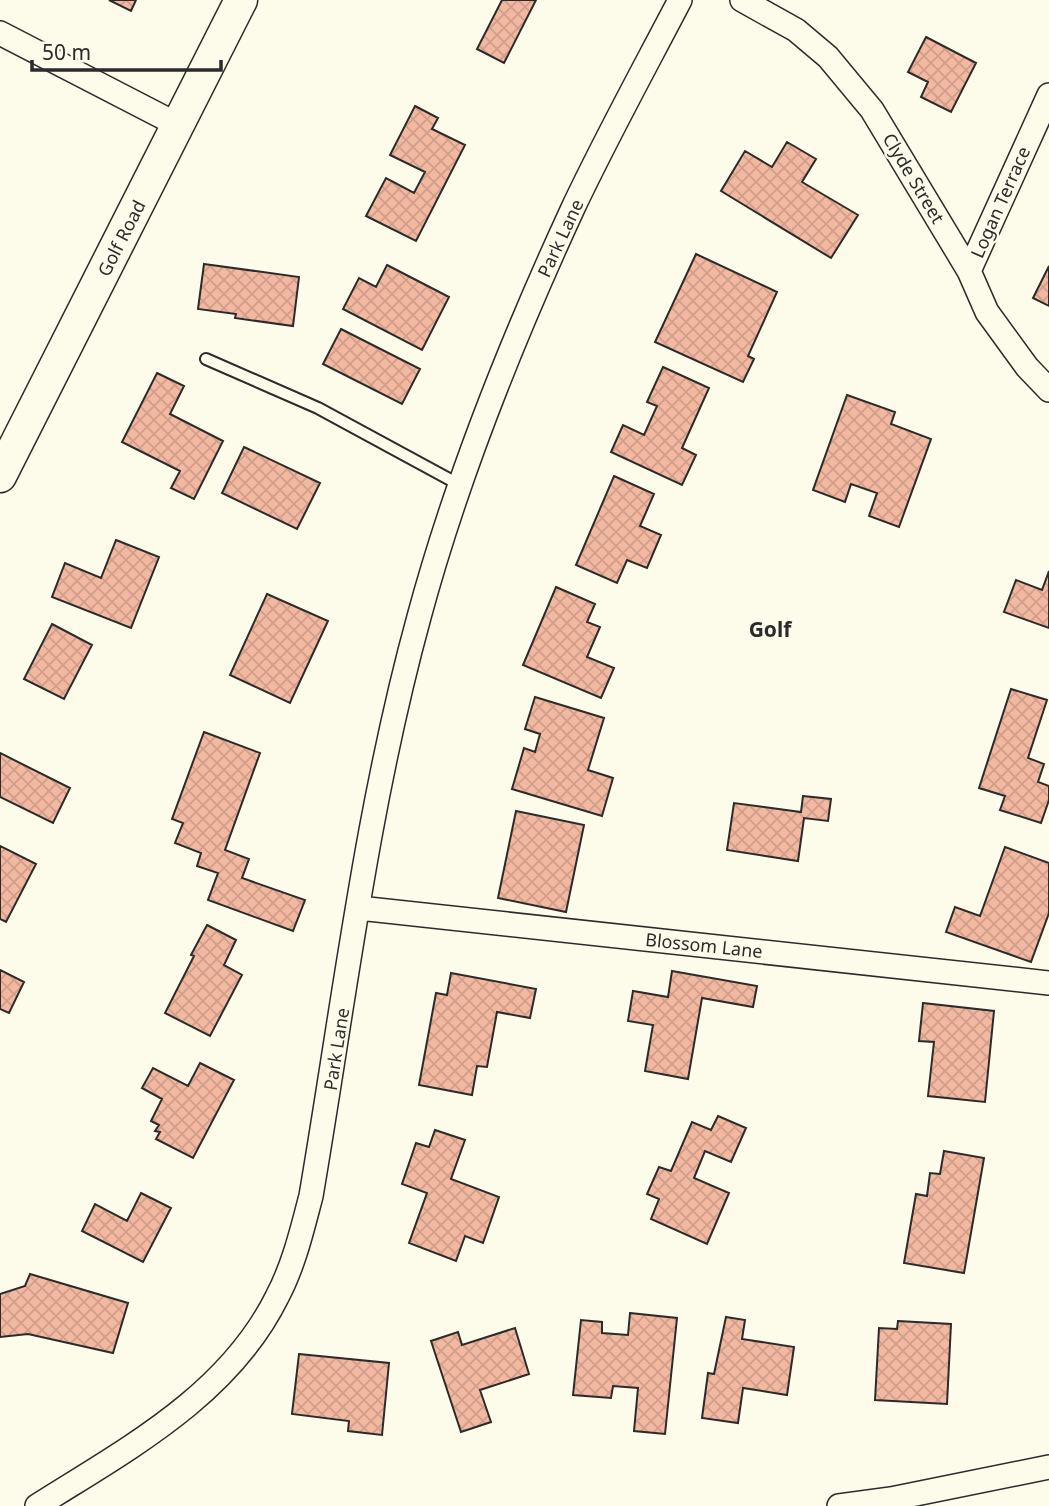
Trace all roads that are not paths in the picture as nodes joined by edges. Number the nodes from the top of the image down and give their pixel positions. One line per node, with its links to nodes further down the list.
1 (241, 0): 6 (main road, Golf Road)
2 (680, 0): 11 (street, Park Lane)
3 (742, 0): 7 (street, Clyde Street)
4 (0, 33): 6 (street)
5 (1049, 95): 7 (street, Logan Terrace)
6 (178, 125): 10 (main road, Golf Road)
7 (969, 271): 9 (street, Clyde Street)
8 (206, 359): 11 (lane)
9 (1049, 390)
10 (0, 475)
11 (460, 485): 12 (street, Park Lane)
12 (359, 908): 13 (street, Blossom Lane); 15 (street, Park Lane)
13 (1049, 983)
14 (1049, 1467): 16 (street)
15 (37, 1506)
16 (839, 1506)

